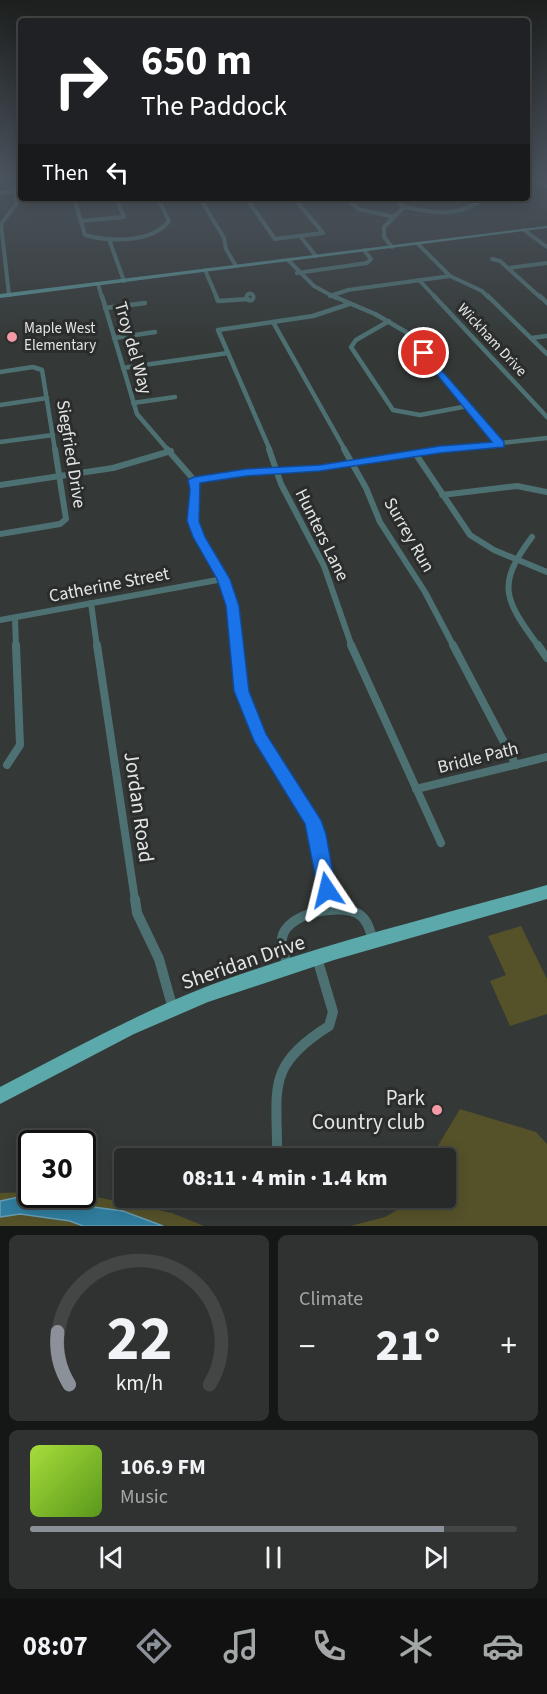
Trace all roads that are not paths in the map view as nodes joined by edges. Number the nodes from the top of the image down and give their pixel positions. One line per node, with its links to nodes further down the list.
1 (2, 236): 28 (street)
2 (89, 236): 11 (street)
3 (135, 236): 11 (street)
4 (223, 236): 20 (street)
5 (273, 236): 6 (street)
6 (298, 236)
7 (300, 236): 16 (street)
8 (384, 236): 13 (street)
9 (473, 236): 12 (main road)
10 (532, 236): 14 (street)
11 (109, 239): 26 (street)
12 (418, 243): 13 (main road); 24 (street)
13 (392, 247): 15 (main road)
14 (547, 248)
15 (364, 250): 16 (main road); 23 (street)
16 (316, 256): 18 (main road)
17 (492, 259): 21 (street)
18 (288, 260): 20 (main road); 23 (street)
19 (547, 263): 21 (street)
20 (236, 266): 22 (main road)
21 (508, 268): 31 (street)
22 (205, 270): 26 (main road); 32 (street)
23 (297, 273): 30 (street)
24 (450, 276): 25 (street); 42 (street)
25 (419, 280): 30 (street); 52 (street, Wickham Drive)
26 (124, 281): 27 (main road)
27 (98, 284): 28 (main road); 36 (street, Troy del Way)
28 (9, 295): 29 (main road)
29 (0, 296)
30 (330, 296): 35 (street)
31 (544, 297): 34 (street)
32 (248, 299)
33 (145, 303): 36 (street)
34 (547, 303)
35 (349, 304): 37 (street); 38 (street, Hunters Lane)
36 (105, 308): 41 (street, Troy del Way)
37 (389, 321): 51 (street); 51 (street)
38 (273, 322): 43 (street, Hunters Lane); 59 (street, Surrey Run)
39 (155, 332): 41 (street)
40 (547, 336): 42 (street)
41 (114, 338): 45 (street, Troy del Way)
42 (531, 338): 44 (street)
43 (228, 353): 45 (street); 60 (street, Hunters Lane)
44 (547, 354)
45 (123, 368): 49 (street, Troy del Way)
46 (0, 372): 48 (street, Siegfried Drive)
47 (175, 397): 49 (street)
48 (47, 398): 50 (street); 53 (street, Siegfried Drive)
49 (133, 404): 57 (street, Troy del Way)
50 (0, 405)
51 (468, 406): 56 (street)
52 (547, 417)
53 (53, 435): 55 (street); 61 (street, Siegfried Drive)
54 (547, 438): 56 (street)
55 (0, 442)
56 (500, 445): 58 (street)
57 (171, 452): 61 (street); 62 (street, Troy del Way)
58 (415, 453): 59 (street); 65 (street)
59 (352, 463): 60 (street); 77 (street, Surrey Run)
60 (276, 471): 62 (street); 78 (street, Hunters Lane)
61 (59, 476): 63 (street); 66 (street, Siegfried Drive)
62 (194, 480): 70 (street)
63 (0, 485)
64 (547, 492): 65 (street)
65 (442, 495): 68 (street)
66 (0, 534)
67 (532, 537): 68 (street)
68 (516, 559): 69 (street); 74 (street)
69 (547, 572)
70 (223, 579): 71 (street, Catherine Street); 81 (street)
71 (91, 603): 72 (street, Catherine Street); 85 (street, Jordan Road)
72 (15, 618): 73 (street, Catherine Street); 76 (street)
73 (0, 620)
74 (547, 658)
75 (547, 757): 77 (street, Bridle Path)
76 (7, 765)
77 (516, 765): 78 (street, Bridle Path)
78 (416, 789): 79 (street, Hunters Lane)
79 (441, 843)
80 (547, 892): 82 (main road, Sheridan Drive)
81 (330, 909): 82 (street); 84 (street)
82 (374, 942): 83 (main road, Sheridan Drive)
83 (317, 958): 84 (main road, Sheridan Drive); 87 (street)
84 (288, 966): 85 (main road, Sheridan Drive)
85 (173, 1009): 86 (main road, Sheridan Drive)
86 (0, 1096)
87 (277, 1148)

